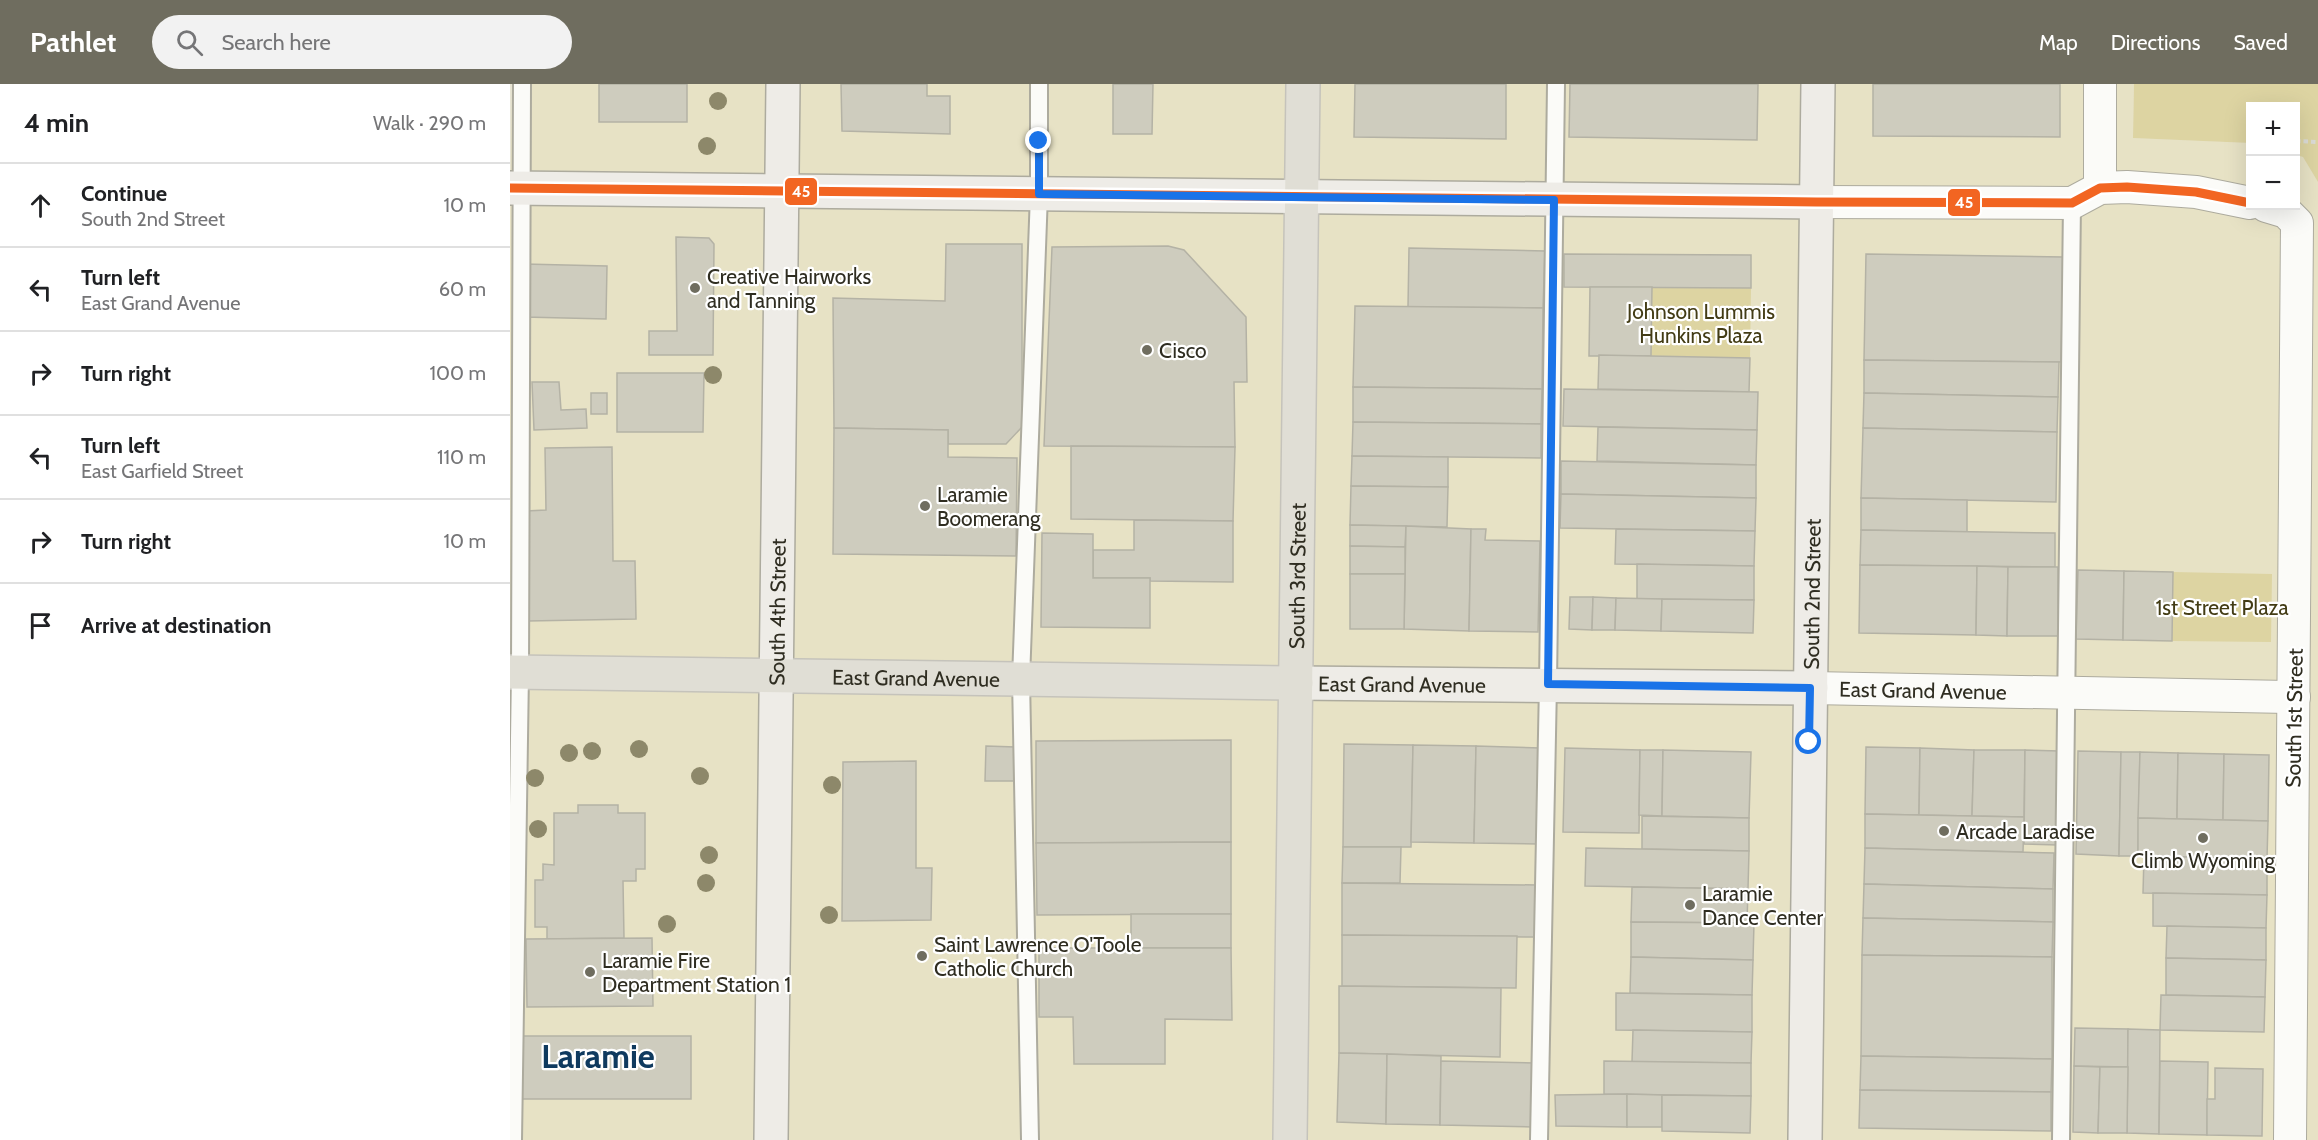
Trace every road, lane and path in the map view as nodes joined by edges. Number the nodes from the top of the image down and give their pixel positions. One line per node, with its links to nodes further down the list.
1 (522, 84): 10 (lane)
2 (783, 84): 12 (street, South 4th Street)
3 (1040, 84): 13 (lane)
4 (1303, 84): 14 (main road, South 3rd Street)
5 (1556, 84): 15 (lane)
6 (1818, 84): 16 (street, South 2nd Street)
7 (2100, 84): 11 (street)
8 (2300, 141): 9 (path)
9 (2318, 142)
10 (516, 188): 12 (street); 20 (lane)
11 (2100, 188): 17 (street); 18 (street)
12 (782, 191): 13 (street); 21 (street, South 4th Street)
13 (1039, 194): 14 (street); 22 (lane)
14 (1301, 197): 15 (street); 23 (main road, South 3rd Street)
15 (1554, 200): 16 (street); 24 (lane)
16 (1816, 202): 17 (street); 25 (street, South 2nd Street)
17 (2072, 202): 26 (lane)
18 (2246, 202)
19 (2279, 210): 27 (street, South 1st Street)
20 (515, 672): 21 (main road, East Grand Avenue); 28 (lane)
21 (776, 676): 22 (main road, East Grand Avenue); 29 (street, South 4th Street)
22 (1021, 679): 23 (main road, East Grand Avenue); 30 (lane)
23 (1296, 683): 24 (street, East Grand Avenue); 31 (main road, South 3rd Street)
24 (1548, 684): 25 (street, East Grand Avenue); 32 (lane)
25 (1810, 688): 26 (street, East Grand Avenue); 33 (street, South 2nd Street)
26 (2066, 693): 27 (street, East Grand Avenue); 34 (lane)
27 (2294, 697): 35 (street, South 1st Street)
28 (513, 1140)
29 (771, 1140)
30 (1030, 1140)
31 (1290, 1140)
32 (1539, 1140)
33 (1805, 1140)
34 (2061, 1140)
35 (2290, 1140)

